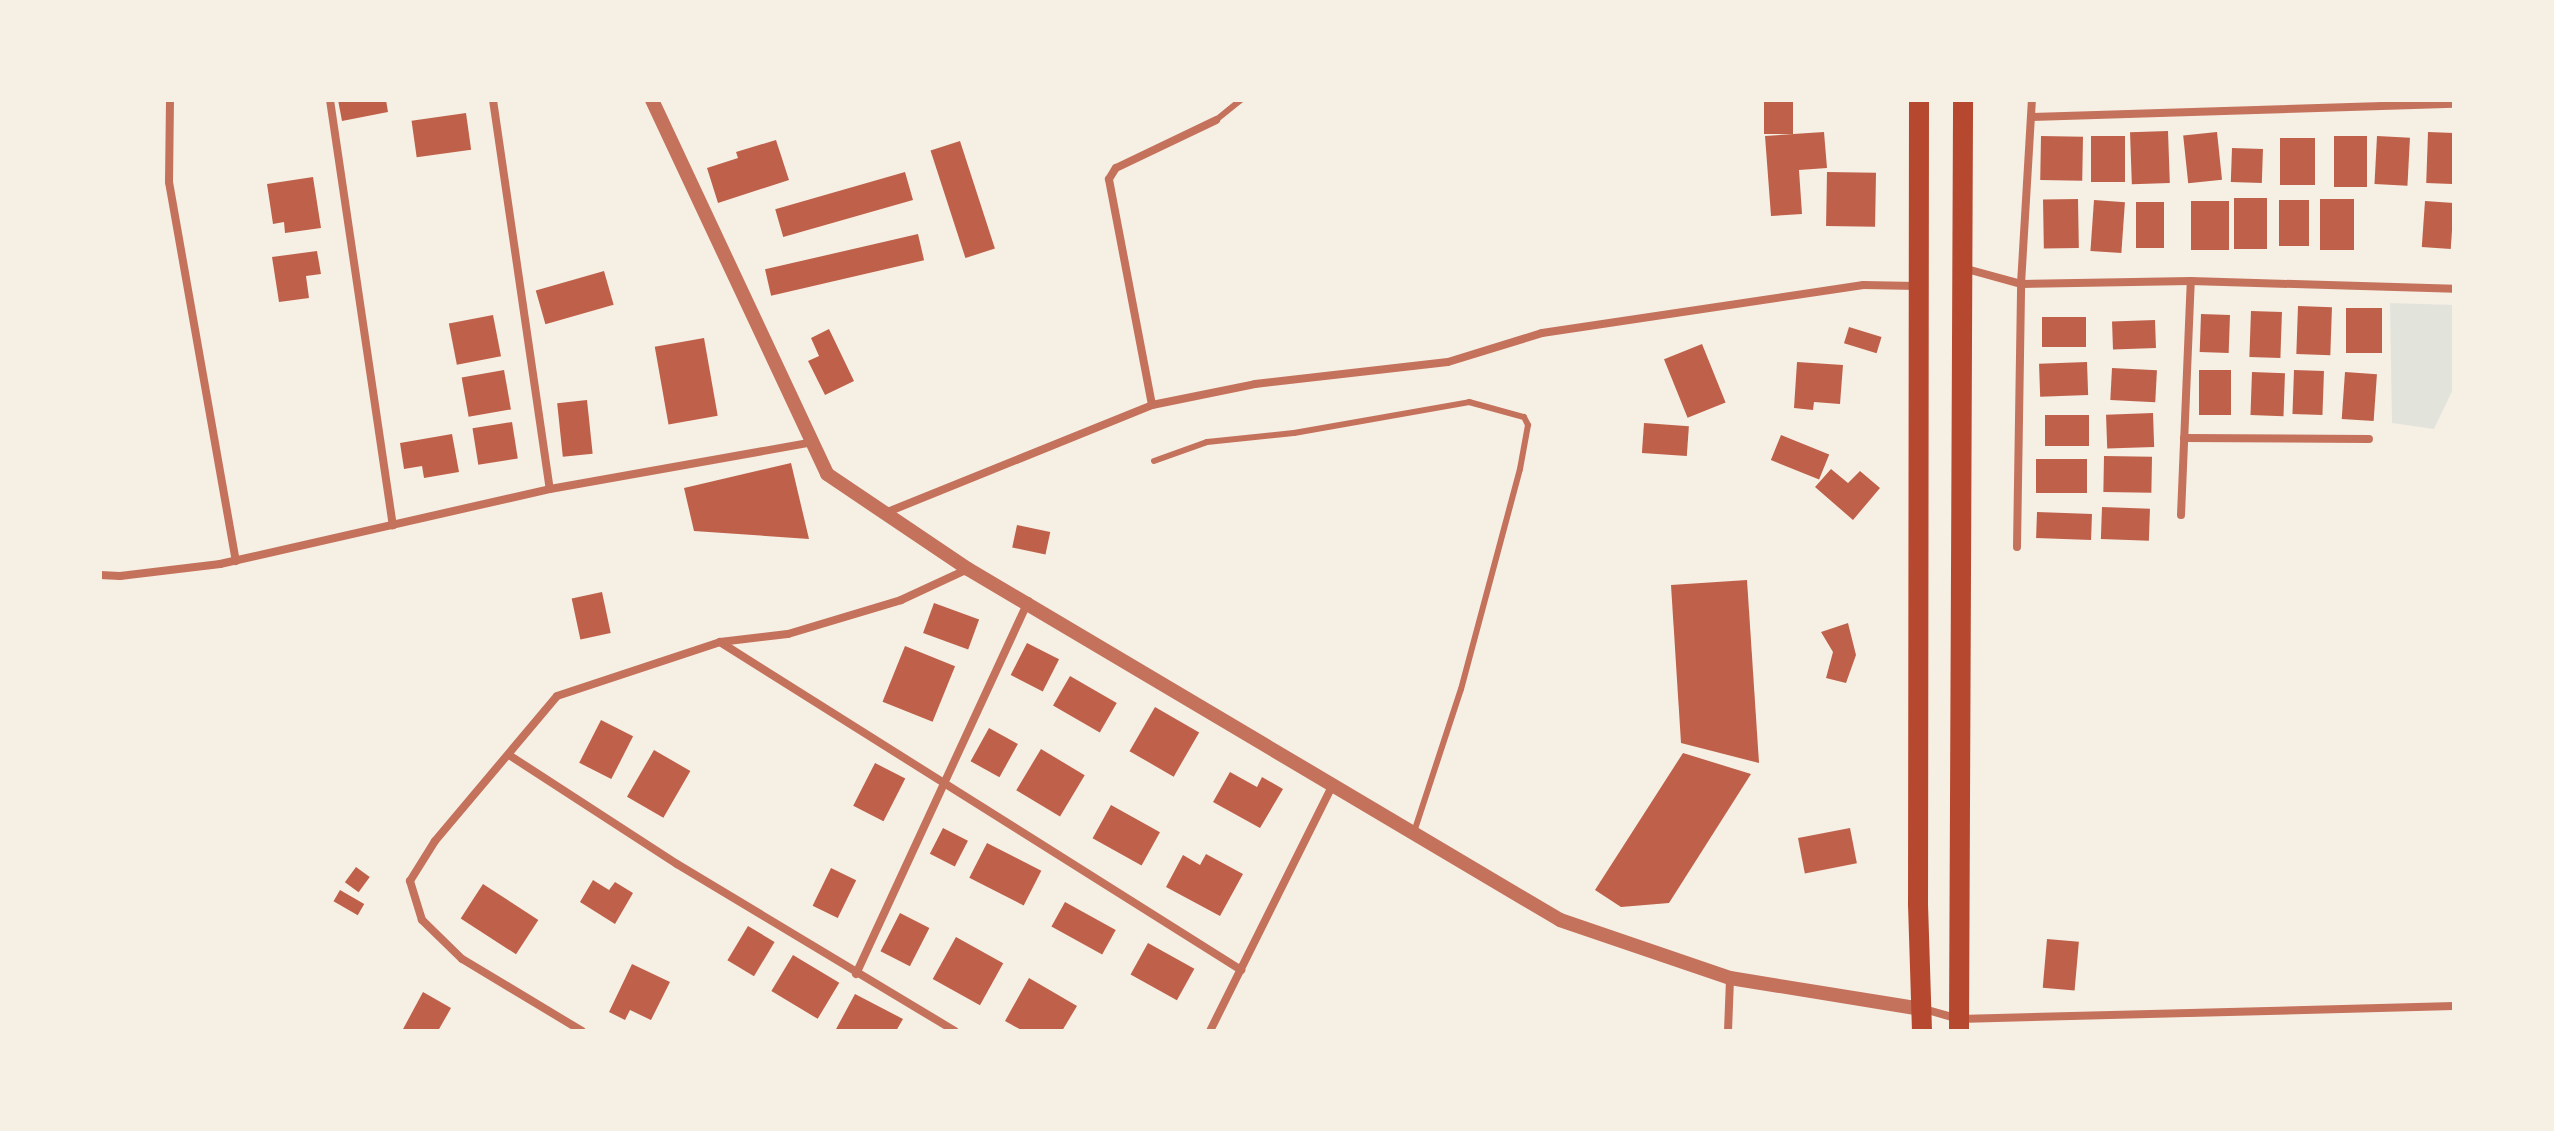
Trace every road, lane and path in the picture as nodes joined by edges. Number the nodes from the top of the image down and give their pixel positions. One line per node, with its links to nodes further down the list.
1 (170, 100): 27 (street)
2 (330, 100): 25 (street)
3 (493, 100): 22 (street)
4 (652, 100): 20 (street)
5 (1241, 100): 11 (lane)
6 (1919, 100): 15 (main road)
7 (1963, 100): 12 (main road)
8 (2032, 100): 10 (street)
9 (2454, 104): 10 (street)
10 (2032, 117): 14 (street)
11 (1216, 120): 17 (street)
12 (1962, 268): 14 (street); 41 (main road)
13 (2191, 281): 14 (street); 16 (street); 18 (street)
14 (2021, 284): 26 (street)
15 (1917, 286): 17 (street); 40 (main road)
16 (2454, 289)
17 (1152, 405): 23 (street)
18 (2184, 438): 19 (street); 24 (street)
19 (2369, 439)
20 (813, 442): 22 (street); 23 (street)
21 (1154, 461): 35 (lane)
22 (550, 489): 25 (street)
23 (885, 513): 28 (street)
24 (2181, 515)
25 (393, 525): 27 (street)
26 (2017, 547)
27 (236, 561): 29 (street)
28 (968, 569): 30 (street); 31 (street)
29 (100, 575)
30 (1028, 601): 33 (street); 34 (street)
31 (720, 642): 32 (street); 33 (street)
32 (509, 755): 37 (street); 43 (street)
33 (945, 784): 36 (street); 37 (street)
34 (1333, 784): 35 (street); 36 (street)
35 (1414, 832): 38 (street)
36 (1241, 970): 44 (street)
37 (856, 974): 42 (street)
38 (1730, 978): 40 (street); 45 (street)
39 (2454, 1006): 41 (street)
40 (1922, 1009): 41 (street); 46 (main road)
41 (1959, 1025)
42 (951, 1030)
43 (582, 1031)
44 (1210, 1031)
45 (1728, 1031)
46 (1922, 1031)

